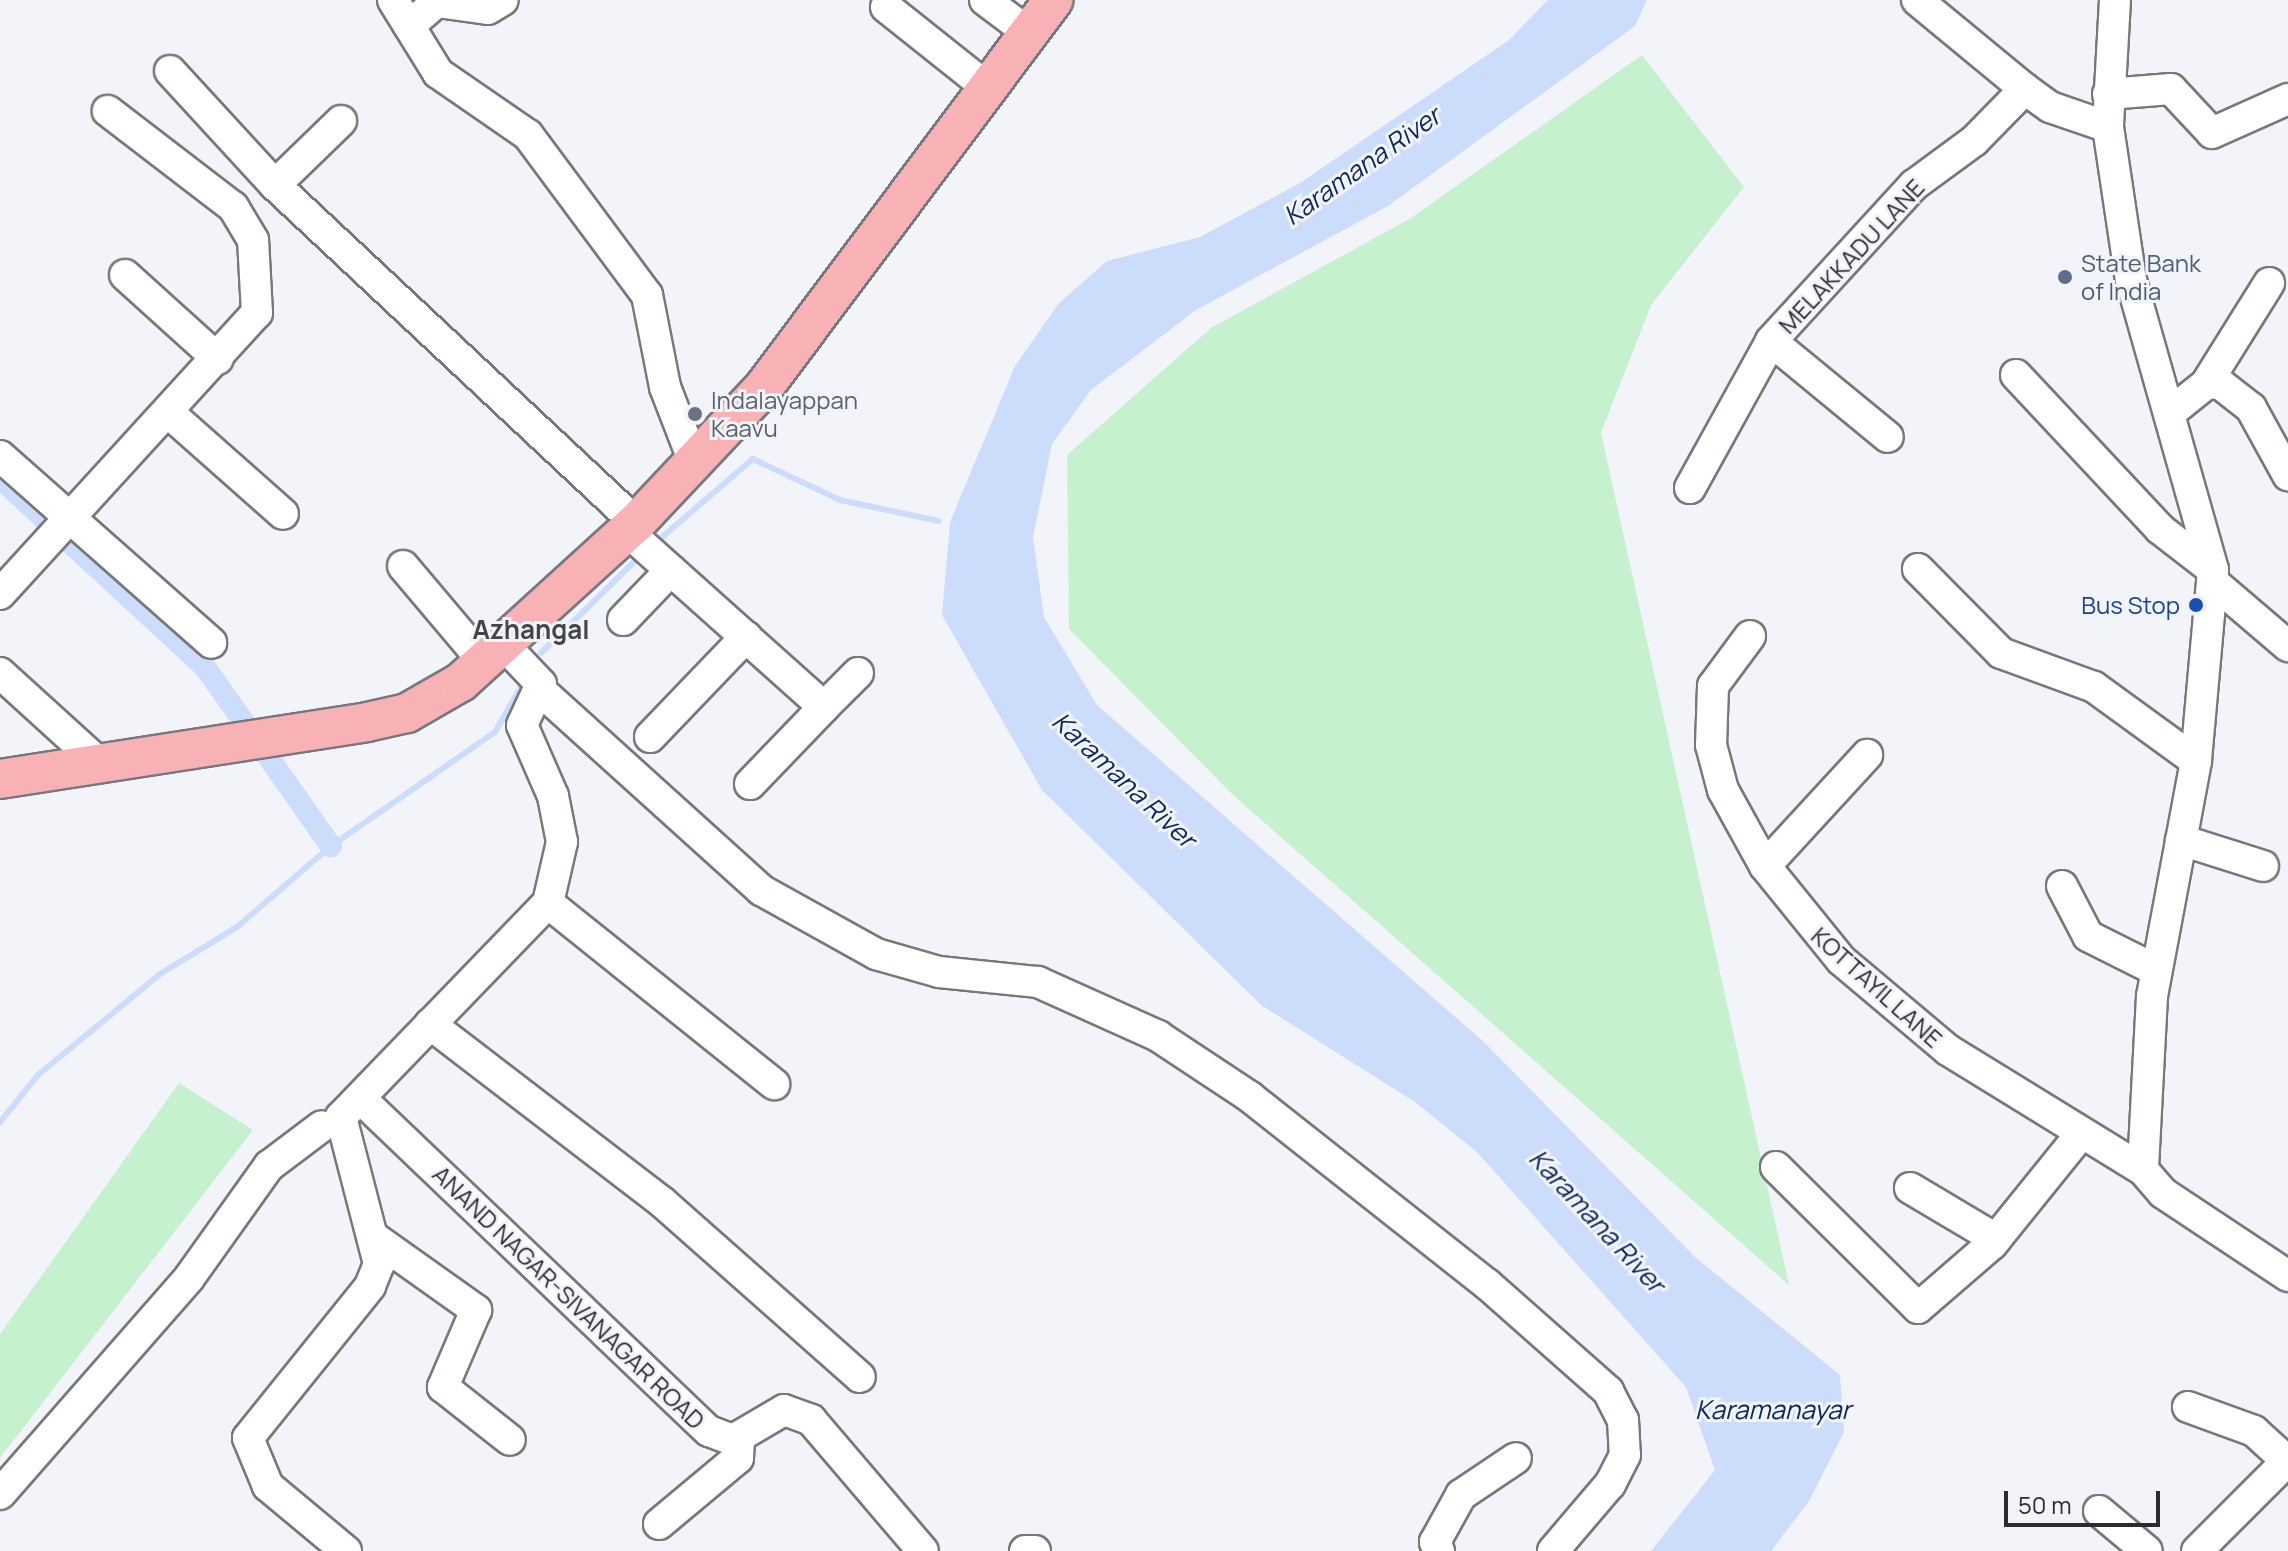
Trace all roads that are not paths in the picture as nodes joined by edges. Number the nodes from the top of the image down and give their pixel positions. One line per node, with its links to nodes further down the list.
1 (393, 0): 8 (street)
2 (503, 0): 8 (street)
3 (985, 0): 9 (street)
4 (1053, 0): 9 (main road)
5 (1917, 0): 12 (street)
6 (2115, 0): 13 (street)
7 (886, 7): 11 (street)
8 (409, 26): 29 (street)
9 (1029, 33): 11 (main road)
10 (170, 71): 18 (street)
11 (988, 88): 29 (main road)
12 (2025, 89): 17 (street); 21 (street, MELAKKADU LANE)
13 (2108, 94): 14 (street); 17 (street)
14 (2288, 99)
15 (108, 111): 22 (street)
16 (341, 121): 18 (street)
17 (2108, 127): 25 (street)
18 (275, 185): 34 (street)
19 (125, 275): 22 (street)
20 (2269, 283): 24 (street)
21 (1771, 341): 27 (street); 31 (street, MELAKKADU LANE)
22 (218, 359): 26 (street)
23 (2016, 375): 38 (street)
24 (2206, 384): 25 (street); 30 (street)
25 (2171, 412): 38 (street)
26 (169, 413): 32 (street); 33 (street)
27 (1888, 437)
28 (0, 456): 33 (street)
29 (694, 462): 34 (main road)
30 (2288, 475)
31 (1690, 488)
32 (283, 514)
33 (64, 527): 39 (street); 43 (street)
34 (631, 527): 37 (street); 45 (main road)
35 (403, 566): 45 (street)
36 (1918, 569): 52 (street)
37 (671, 570): 40 (street); 42 (street)
38 (2213, 576): 44 (street); 52 (street)
39 (0, 594)
40 (623, 620)
41 (1750, 636): 57 (street, KOTTAYIL LANE)
42 (746, 637): 49 (street); 50 (street)
43 (211, 643)
44 (2288, 646)
45 (495, 654): 48 (street); 53 (main road)
46 (0, 673): 53 (street)
47 (858, 673): 49 (street)
48 (541, 691): 60 (street); 87 (street)
49 (824, 707): 55 (street)
50 (650, 737)
51 (1867, 755): 57 (street)
52 (2196, 761): 56 (street)
53 (101, 765): 54 (main road)
54 (0, 779)
55 (750, 784)
56 (2181, 840): 58 (street); 61 (street)
57 (1765, 866): 66 (street, KOTTAYIL LANE)
58 (2263, 866)
59 (2062, 886): 61 (street)
60 (548, 903): 62 (street); 63 (street)
61 (2156, 970): 68 (street)
62 (430, 1024): 64 (street); 73 (street)
63 (774, 1084)
64 (360, 1098): 70 (street); 75 (street, ANAND NAGAR-SIVANAGAR ROAD)
65 (322, 1126): 79 (street)
66 (2079, 1136): 68 (street, KOTTAYIL LANE); 71 (street)
67 (1776, 1167): 71 (street)
68 (2143, 1170): 72 (street, KOTTAYIL LANE)
69 (1910, 1188): 71 (street)
70 (376, 1239): 76 (street); 82 (street)
71 (1996, 1239)
72 (2288, 1276)
73 (860, 1377)
74 (2188, 1407): 78 (street)
75 (739, 1437): 81 (street); 83 (street)
76 (510, 1440)
77 (1516, 1458): 86 (street)
78 (2287, 1460): 89 (street)
79 (0, 1494)
80 (2099, 1511): 88 (street)
81 (659, 1524)
82 (346, 1551)
83 (923, 1551)
84 (1025, 1551): 85 (street)
85 (1035, 1551)
86 (1439, 1551)
87 (1553, 1551)
88 (2147, 1551)
89 (2197, 1551)

